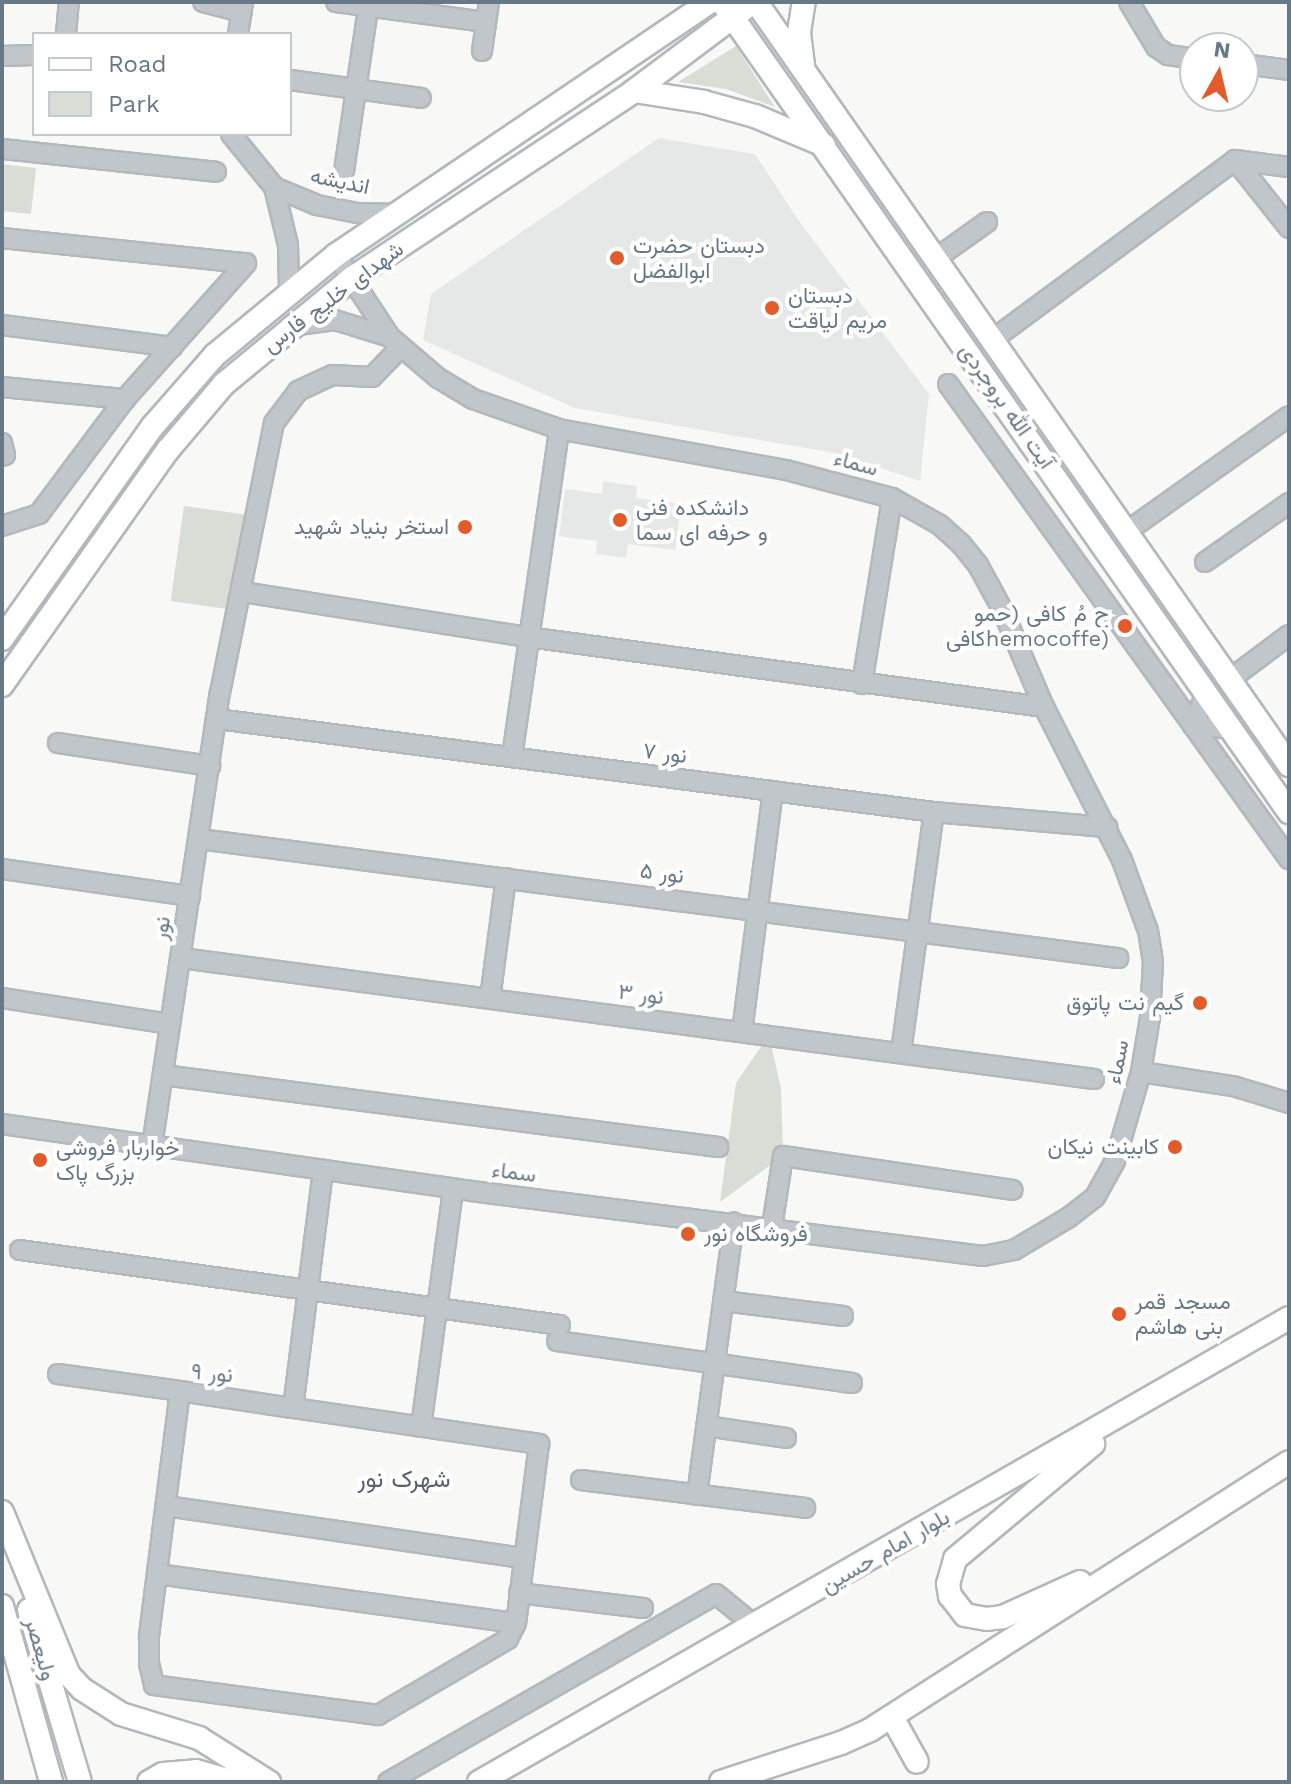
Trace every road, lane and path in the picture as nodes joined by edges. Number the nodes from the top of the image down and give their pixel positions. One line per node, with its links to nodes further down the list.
1 (69, 2): 15 (street)
2 (203, 2): 11 (street)
3 (336, 2): 10 (street)
4 (489, 2): 13 (street)
5 (682, 2): 14 (main road)
6 (709, 2): 14 (main road, شهدای خلیج فارس)
7 (755, 2): 12 (main road, شهدای خلیج فارس); 17 (main road, آیت الله بروجردی)
8 (804, 2): 24 (main road)
9 (1129, 2): 22 (street)
10 (368, 4): 13 (street); 27 (street)
11 (242, 7): 16 (street)
12 (727, 10): 21 (main road, آیت الله بروجردی); 28 (main road, شهدای خلیج فارس)
13 (486, 22): 18 (street)
14 (669, 31): 38 (main road, شهدای خلیج فارس)
15 (66, 32)
16 (238, 32)
17 (784, 41): 21 (main road); 24 (main road, آیت الله بروجردی)
18 (482, 51)
19 (32, 55): 20 (street)
20 (2, 56)
21 (761, 57): 31 (main road, آیت الله بروجردی)
22 (1179, 57)
23 (1259, 66): 25 (street)
24 (803, 70): 43 (main road, آیت الله بروجردی)
25 (1289, 70)
26 (292, 80): 27 (street)
27 (356, 90): 29 (street); 35 (street)
28 (634, 91): 31 (main road); 44 (main road, شهدای خلیج فارس)
29 (421, 98)
30 (233, 136): 37 (street, اندیشه)
31 (826, 146): 55 (main road, آیت الله بروجردی)
32 (2, 149): 36 (street)
33 (1235, 160): 34 (street); 40 (street); 48 (street)
34 (1289, 167)
35 (344, 171)
36 (216, 172)
37 (274, 187): 38 (street, اندیشه); 45 (street, اندیشه)
38 (398, 214): 42 (main road, شهدای خلیج فارس)
39 (987, 222): 43 (street)
40 (1289, 228)
41 (2, 238): 50 (street)
42 (336, 255): 44 (street, سماء); 45 (main road, شهدای خلیج فارس)
43 (935, 259): 48 (main road, آیت الله بروجردی)
44 (352, 278): 47 (main road, شهدای خلیج فارس); 49 (street, سماء)
45 (289, 290): 66 (main road, شهدای خلیج فارس)
46 (2, 325): 50 (street)
47 (289, 327): 49 (street); 69 (main road, شهدای خلیج فارس)
48 (992, 340): 61 (main road, آیت الله بروجردی)
49 (395, 342): 56 (street, سماء); 63 (street, نور)
50 (173, 347): 53 (street)
51 (948, 384): 57 (street)
52 (2, 387): 53 (street)
53 (125, 399): 60 (street)
54 (1289, 416): 61 (street)
55 (1021, 427): 57 (street); 70 (main road, آیت الله بروجردی)
56 (559, 429): 58 (street, سماء); 65 (street)
57 (994, 448): 73 (street)
58 (892, 498): 68 (street); 71 (street, سماء)
59 (1289, 503): 62 (street)
60 (2, 526)
61 (1126, 532): 67 (main road, آیت الله بروجردی)
62 (1205, 562)
63 (243, 592): 65 (street); 72 (street, نور)
64 (1289, 635): 67 (street)
65 (528, 637): 68 (street); 76 (street)
66 (2, 638)
67 (1229, 680): 77 (main road, آیت الله بروجردی)
68 (862, 684): 71 (street)
69 (2, 685)
70 (1206, 693): 73 (street); 74 (main road, آیت الله بروجردی)
71 (1044, 707): 82 (street, سماء)
72 (217, 719): 76 (street, نور ۷); 78 (street, نور)
73 (1193, 725): 74 (street); 84 (street)
74 (1232, 729): 81 (main road, آیت الله بروجردی)
75 (58, 743): 78 (street)
76 (512, 757): 79 (street, نور ۷)
77 (1289, 765)
78 (210, 766): 83 (street, نور)
79 (773, 791): 80 (street, نور ۷); 88 (street)
80 (934, 812): 82 (street, نور ۷); 89 (street)
81 (1289, 812)
82 (1107, 827): 97 (street, سماء)
83 (199, 839): 86 (street, نور ۵); 87 (street, نور)
84 (1289, 859)
85 (2, 869): 87 (street)
86 (506, 878): 88 (street, نور ۵); 93 (street)
87 (190, 896): 90 (street, نور)
88 (760, 910): 89 (street, نور ۵); 95 (street)
89 (917, 931): 91 (street, نور ۵); 96 (street)
90 (181, 958): 93 (street, نور ۳); 94 (street, نور)
91 (1118, 958)
92 (2, 998): 94 (street)
93 (490, 999): 95 (street, نور ۳)
94 (170, 1024): 98 (street, نور)
95 (742, 1032): 96 (street, نور ۳)
96 (901, 1052): 99 (street, نور ۳)
97 (1141, 1072): 100 (street); 108 (street, سماء)
98 (163, 1075): 102 (street, نور); 103 (street)
99 (1094, 1079)
100 (1289, 1103)
101 (2, 1124): 102 (street, سماء)
102 (152, 1146): 104 (street, سماء)
103 (718, 1147)
104 (323, 1170): 105 (street, سماء); 110 (street)
105 (453, 1189): 107 (street, سماء); 112 (street)
106 (1012, 1190): 108 (street)
107 (734, 1223): 108 (street, سماء); 111 (street)
108 (772, 1227)
109 (20, 1250): 110 (street)
110 (309, 1290): 112 (street); 120 (street)
111 (723, 1301): 113 (street); 115 (street)
112 (437, 1308): 115 (street); 122 (street)
113 (843, 1316)
114 (1289, 1318): 119 (main road, بلوار امام حسین)
115 (715, 1361): 117 (street); 121 (street)
116 (58, 1374): 118 (street)
117 (852, 1383)
118 (180, 1391): 120 (street, نور ۹); 127 (street, نور ۹)
119 (1140, 1405): 131 (main road); 137 (main road, بلوار امام حسین)
120 (293, 1408): 122 (street, نور ۹)
121 (706, 1426): 123 (street); 126 (street)
122 (421, 1427): 130 (street, نور ۹)
123 (786, 1438)
124 (1289, 1462): 131 (main road)
125 (581, 1480): 126 (street)
126 (697, 1495): 128 (street)
127 (166, 1506): 130 (street); 132 (street, نور ۹)
128 (805, 1508)
129 (2, 1514): 142 (main road, ولیعصر); 145 (main road)
130 (524, 1558): 133 (street)
131 (1119, 1569): 138 (main road)
132 (157, 1574): 136 (street); 136 (street, نور ۹)
133 (519, 1593): 135 (street); 136 (street)
134 (2, 1606): 141 (main road, ولیعصر)
135 (643, 1608)
136 (516, 1623)
137 (754, 1625): 146 (street); 147 (main road, بلوار امام حسین)
138 (892, 1717): 139 (main road); 140 (main road)
139 (841, 1743): 148 (main road); 149 (main road)
140 (917, 1762)
141 (51, 1782)
142 (80, 1782)
143 (149, 1782): 144 (main road)
144 (234, 1782)
145 (269, 1782)
146 (388, 1782)
147 (479, 1782)
148 (721, 1782)
149 (774, 1782)

